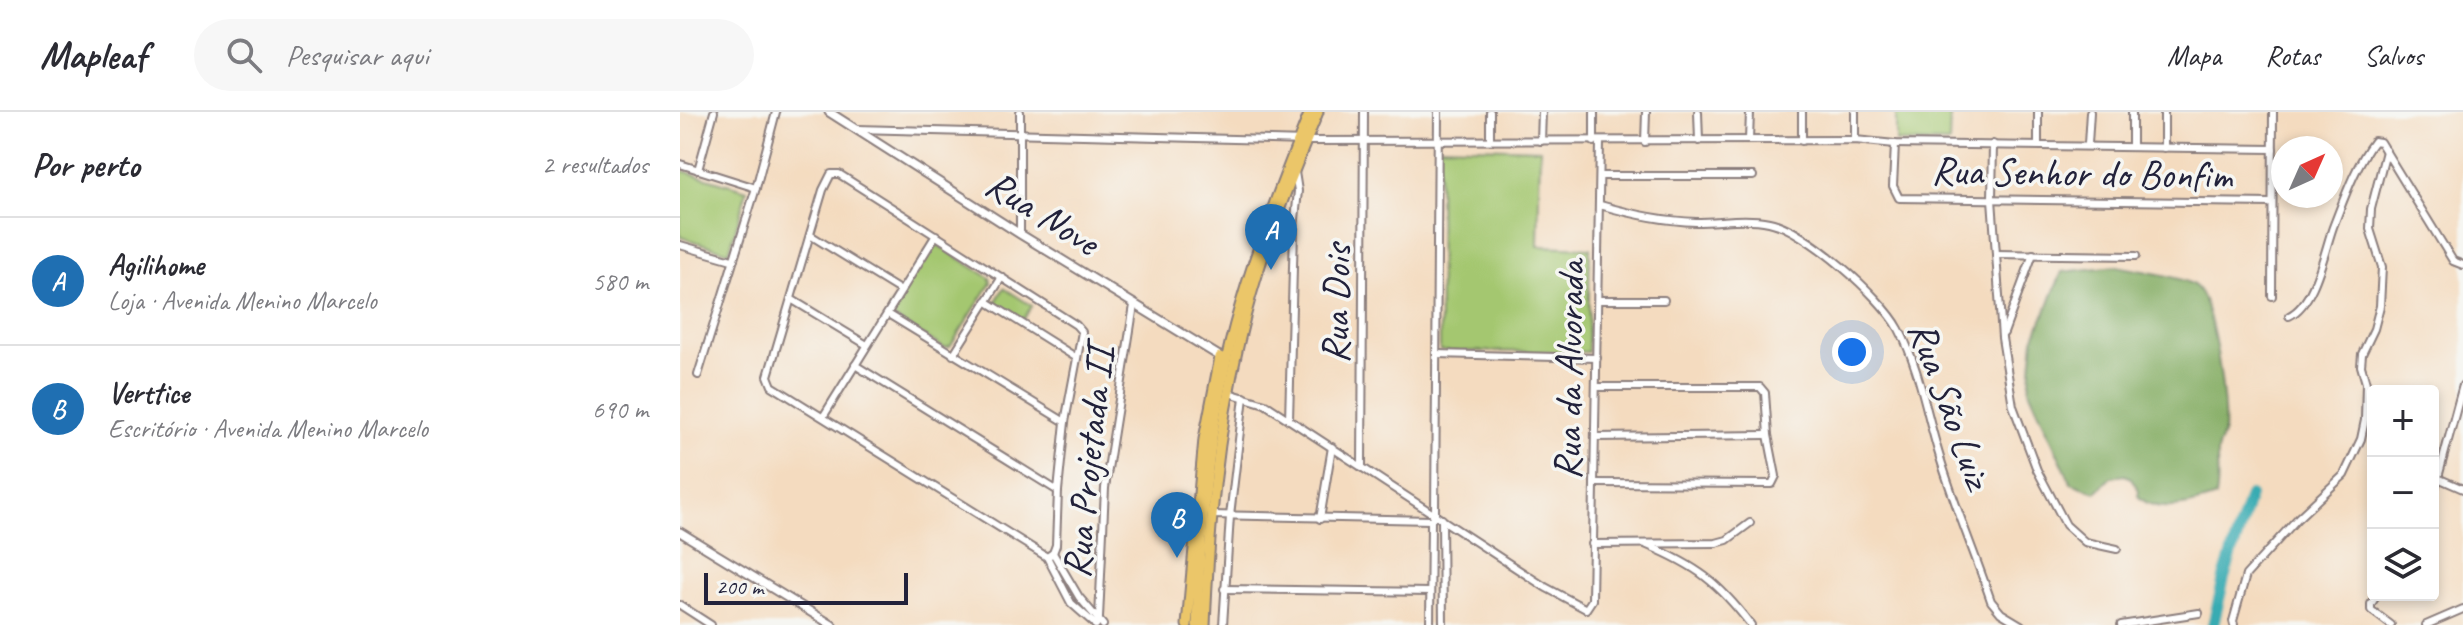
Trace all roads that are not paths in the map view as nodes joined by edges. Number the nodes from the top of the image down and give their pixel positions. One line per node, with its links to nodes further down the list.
1 (714, 112): 46 (street)
2 (776, 112): 49 (street)
3 (829, 112): 22 (street, Rua Nove)
4 (1020, 112): 23 (street)
5 (1310, 112): 29 (main road)
6 (1318, 112): 29 (main road)
7 (1364, 112): 30 (street, Rua Dois)
8 (1438, 112): 25 (street)
9 (1490, 112): 26 (street)
10 (1542, 112): 31 (street)
11 (1594, 112): 34 (street, Rua da Alvorada)
12 (1646, 112): 35 (street)
13 (1698, 112): 32 (street)
14 (1750, 112): 27 (street)
15 (1802, 112): 33 (street)
16 (1855, 112): 28 (street)
17 (2038, 112): 38 (street)
18 (2090, 112): 39 (street)
19 (2132, 112): 40 (street)
20 (2164, 112): 41 (street)
21 (2273, 112): 24 (street)
22 (854, 128): 23 (street); 54 (street, Rua Nove)
23 (1020, 134): 29 (street); 54 (street)
24 (2273, 136)
25 (1438, 140): 26 (street); 30 (street); 75 (street)
26 (1490, 140): 31 (street)
27 (1749, 140): 32 (street); 33 (street)
28 (1855, 140): 33 (street); 36 (street)
29 (1302, 141): 30 (street); 45 (main road); 79 (main road)
30 (1364, 141): 94 (street, Rua Dois)
31 (1541, 141): 34 (street)
32 (1699, 141): 35 (street)
33 (1802, 141)
34 (1597, 142): 35 (street); 47 (street, Rua da Alvorada)
35 (1645, 142)
36 (1895, 144): 37 (street); 50 (street, Rua Senhor do Bonfim)
37 (1993, 144): 38 (street); 50 (street)
38 (2038, 144): 39 (street)
39 (2088, 144): 40 (street)
40 (2132, 146): 41 (street)
41 (2164, 148): 42 (street)
42 (2271, 149)
43 (2386, 151): 62 (street); 72 (street); 138 (street)
44 (680, 164): 46 (street)
45 (1295, 169): 84 (main road); 88 (street)
46 (698, 170): 49 (street)
47 (1600, 176): 48 (street); 52 (street, Rua da Alvorada)
48 (1753, 176)
49 (756, 188): 61 (street)
50 (1992, 199): 51 (street, Rua Senhor do Bonfim); 58 (street)
51 (2271, 203)
52 (1600, 205): 67 (street, Rua da Alvorada); 136 (street, Rua São Luiz)
53 (2272, 208): 65 (street)
54 (1020, 234): 70 (street, Rua Nove)
55 (810, 235): 56 (street); 64 (street); 66 (street)
56 (936, 235): 63 (street); 64 (street)
57 (680, 245): 61 (street)
58 (1996, 254): 59 (street); 73 (street)
59 (2033, 254): 60 (street); 73 (street)
60 (2136, 256)
61 (732, 260): 81 (street)
62 (2463, 265)
63 (1002, 277): 69 (street); 77 (street)
64 (901, 291): 71 (street)
65 (2272, 296)
66 (791, 299): 74 (street); 86 (street)
67 (1598, 300): 68 (street); 78 (street, Rua da Alvorada)
68 (1664, 300)
69 (986, 301): 76 (street); 77 (street)
70 (1134, 305): 79 (street, Rua Nove); 126 (street, Rua Projetada II)
71 (888, 314): 74 (street); 76 (street)
72 (2289, 316)
73 (2002, 338): 110 (street)
74 (867, 345): 80 (street)
75 (1436, 354): 78 (street); 95 (street)
76 (953, 355): 89 (street)
77 (1077, 358): 89 (street)
78 (1597, 358): 82 (street, Rua da Alvorada)
79 (1224, 359): 87 (main road); 90 (main road)
80 (855, 365): 86 (street); 100 (street)
81 (698, 375)
82 (1596, 387): 91 (street); 92 (street, Rua da Alvorada)
83 (2462, 390): 97 (street)
84 (1229, 393): 85 (street); 101 (main road)
85 (1244, 397): 88 (street); 102 (street)
86 (823, 417): 111 (street)
87 (1217, 417): 90 (main road); 130 (main road)
88 (1289, 420): 93 (street)
89 (1065, 422): 100 (street)
90 (1206, 430): 129 (main road)
91 (1768, 435): 92 (street); 98 (street)
92 (1595, 437): 98 (street, Rua da Alvorada)
93 (1332, 447): 94 (street); 104 (street)
94 (1362, 468): 103 (street)
95 (1434, 476): 96 (street); 103 (street)
96 (1446, 476)
97 (2440, 479): 99 (street)
98 (1594, 483): 108 (street, Rua da Alvorada)
99 (2463, 489)
100 (1058, 491): 111 (street)
101 (1211, 515): 102 (street); 112 (main road)
102 (1230, 516): 104 (street); 113 (street)
103 (1433, 517): 104 (street); 105 (street); 117 (street)
104 (1320, 519)
105 (1442, 519): 115 (street); 134 (street)
106 (1750, 523): 109 (street)
107 (680, 532): 128 (street)
108 (1592, 544): 109 (street); 115 (street, Rua da Alvorada)
109 (1643, 544): 135 (street)
110 (2117, 549)
111 (1050, 555): 122 (street); 124 (street)
112 (1207, 571): 113 (street); 118 (main road)
113 (1226, 572): 116 (street)
114 (1546, 577): 115 (street)
115 (1545, 587)
116 (1224, 589): 117 (street); 120 (street)
117 (1430, 592): 133 (street)
118 (1206, 600): 120 (street); 131 (main road)
119 (2373, 601): 139 (street)
120 (1224, 602): 132 (street)
121 (680, 605): 127 (street)
122 (1085, 605): 124 (street); 126 (street)
123 (2463, 609): 140 (street)
124 (1079, 612): 126 (street)
125 (2199, 613): 137 (street)
126 (1098, 623)
127 (711, 625)
128 (832, 625)
129 (1187, 625)
130 (1197, 625)
131 (1205, 625)
132 (1223, 625)
133 (1430, 625)
134 (1443, 625)
135 (1751, 625)
136 (2021, 625)
137 (2121, 625)
138 (2234, 625)
139 (2391, 625)
140 (2426, 625)

